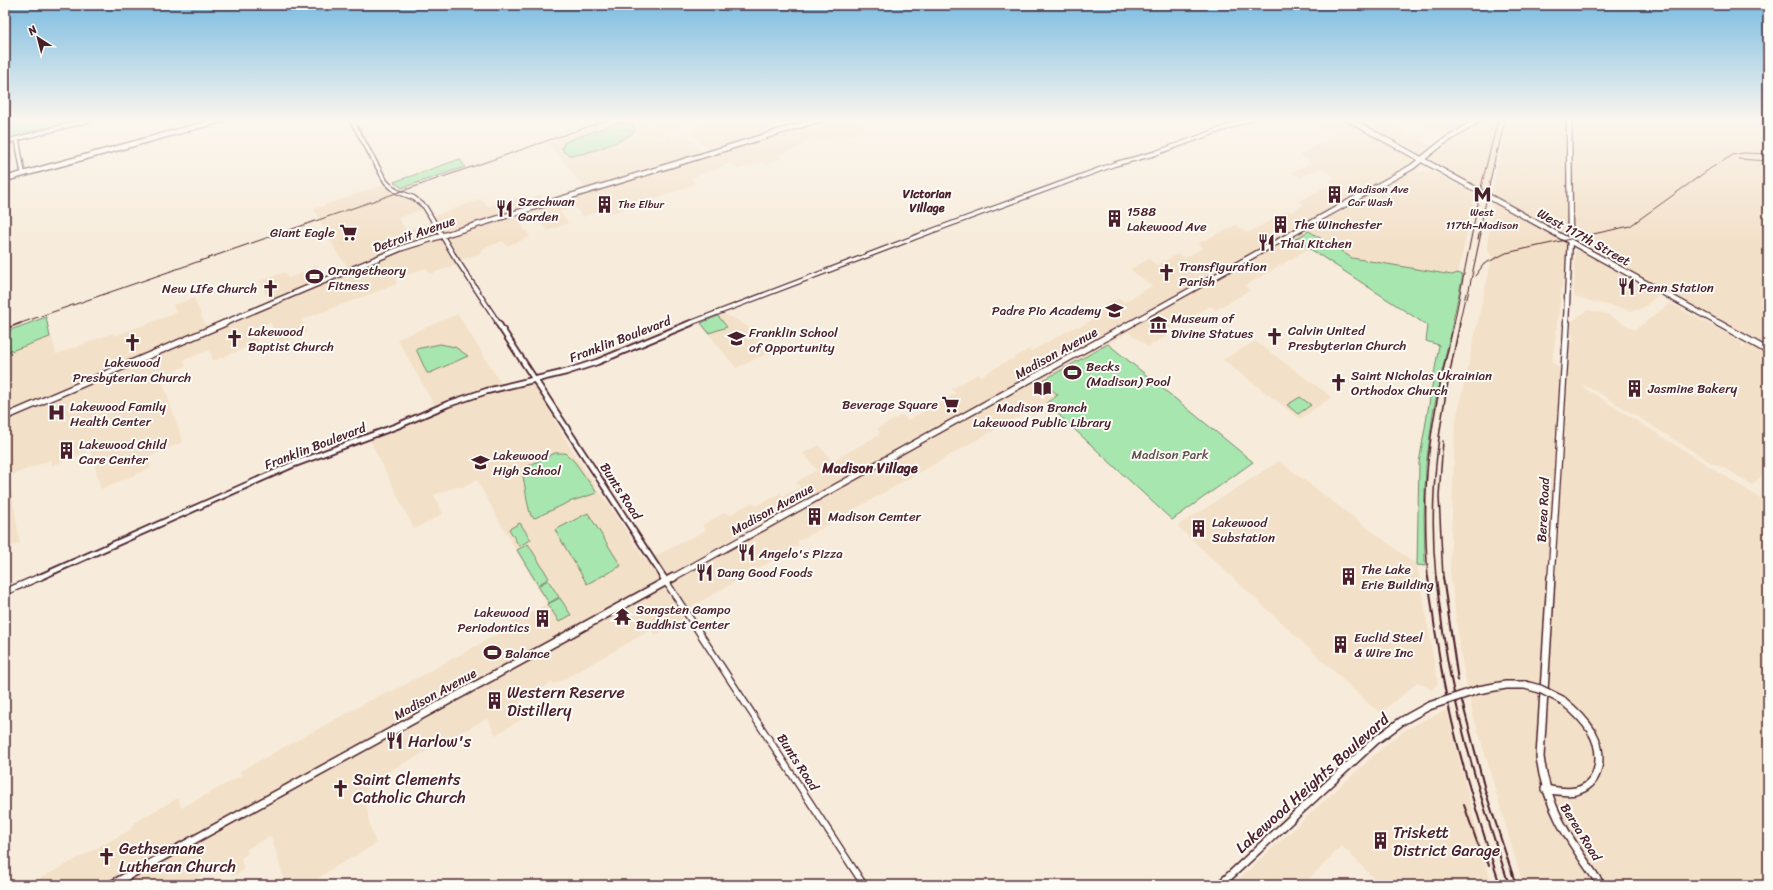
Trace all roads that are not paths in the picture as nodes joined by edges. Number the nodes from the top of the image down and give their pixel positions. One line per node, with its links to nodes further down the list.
1 (1421, 160): 16 (main road, Madison Avenue)
2 (21, 161): 9 (street)
3 (69, 161): 9 (main road)
4 (374, 161): 11 (street, Bunts Road)
5 (685, 161): 11 (main road, Detroit Avenue)
6 (1128, 161): 14 (street, Franklin Boulevard)
7 (1422, 161): 12 (main road, West 117th Street)
8 (1569, 161): 12 (main road, Berea Road)
9 (23, 173): 10 (main road)
10 (5, 178)
11 (442, 235): 14 (street, Bunts Road); 15 (main road, Detroit Avenue)
12 (1570, 242): 13 (main road, West 117th Street); 18 (main road, Berea Road)
13 (1768, 351)
14 (535, 379): 16 (street, Bunts Road); 17 (street, Franklin Boulevard)
15 (5, 417)
16 (666, 581): 19 (main road, Madison Avenue); 20 (street, Bunts Road)
17 (5, 592)
18 (1545, 790): 21 (main road, Lakewood Heights Boulevard, bridge); 22 (main road, Berea Road)
19 (111, 885)
20 (864, 885)
21 (1220, 885)
22 (1601, 885)

